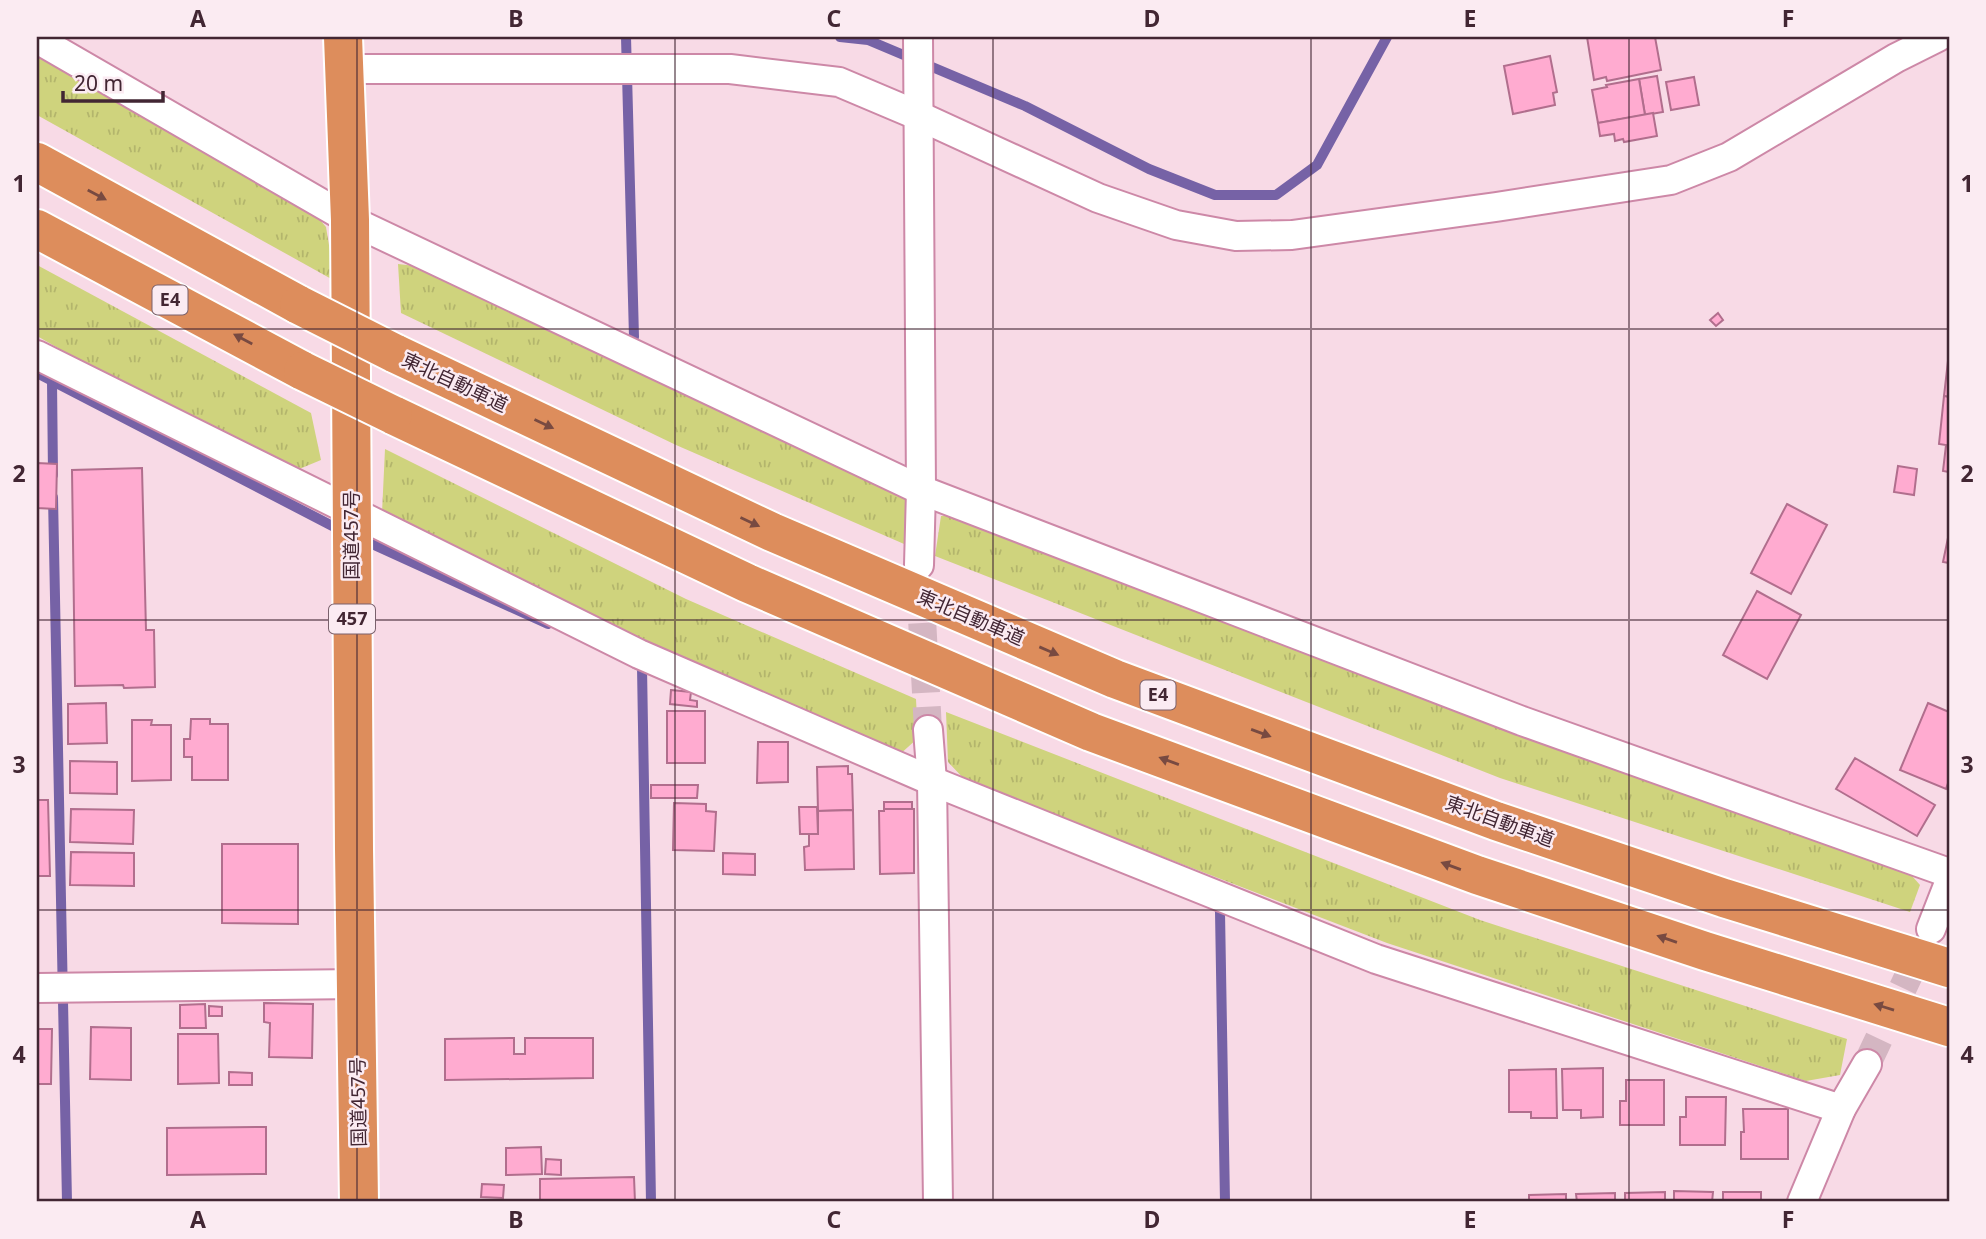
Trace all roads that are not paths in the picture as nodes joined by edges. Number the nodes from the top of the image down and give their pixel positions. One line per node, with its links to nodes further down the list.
1 (918, 37): 5 (street)
2 (1938, 37): 5 (street)
3 (37, 38): 7 (street)
4 (343, 53): 5 (street); 7 (highway, 国道457号 / 457)
5 (917, 115): 10 (street)
6 (37, 162): 18 (highway, 東北自動車道 / E4, one-way to 18, bridge)
7 (351, 220): 10 (street); 11 (highway, 国道457号 / 457)
8 (37, 229): 21 (highway, E4, one-way to 8, bridge)
9 (37, 355): 11 (street)
10 (921, 490): 12 (street); 15 (street)
11 (351, 511): 14 (street); 19 (highway, 国道457号 / 457)
12 (919, 565)
13 (928, 730): 14 (street)
14 (932, 781): 23 (street); 25 (street)
15 (1949, 873)
16 (1949, 883): 17 (street)
17 (1931, 929)
18 (1949, 968)
19 (357, 984): 20 (street); 24 (highway, 国道457号 / 457)
20 (37, 988)
21 (1949, 1027)
22 (1867, 1064): 23 (street)
23 (1841, 1109): 26 (street)
24 (359, 1202)
25 (938, 1202)
26 (1802, 1202)

